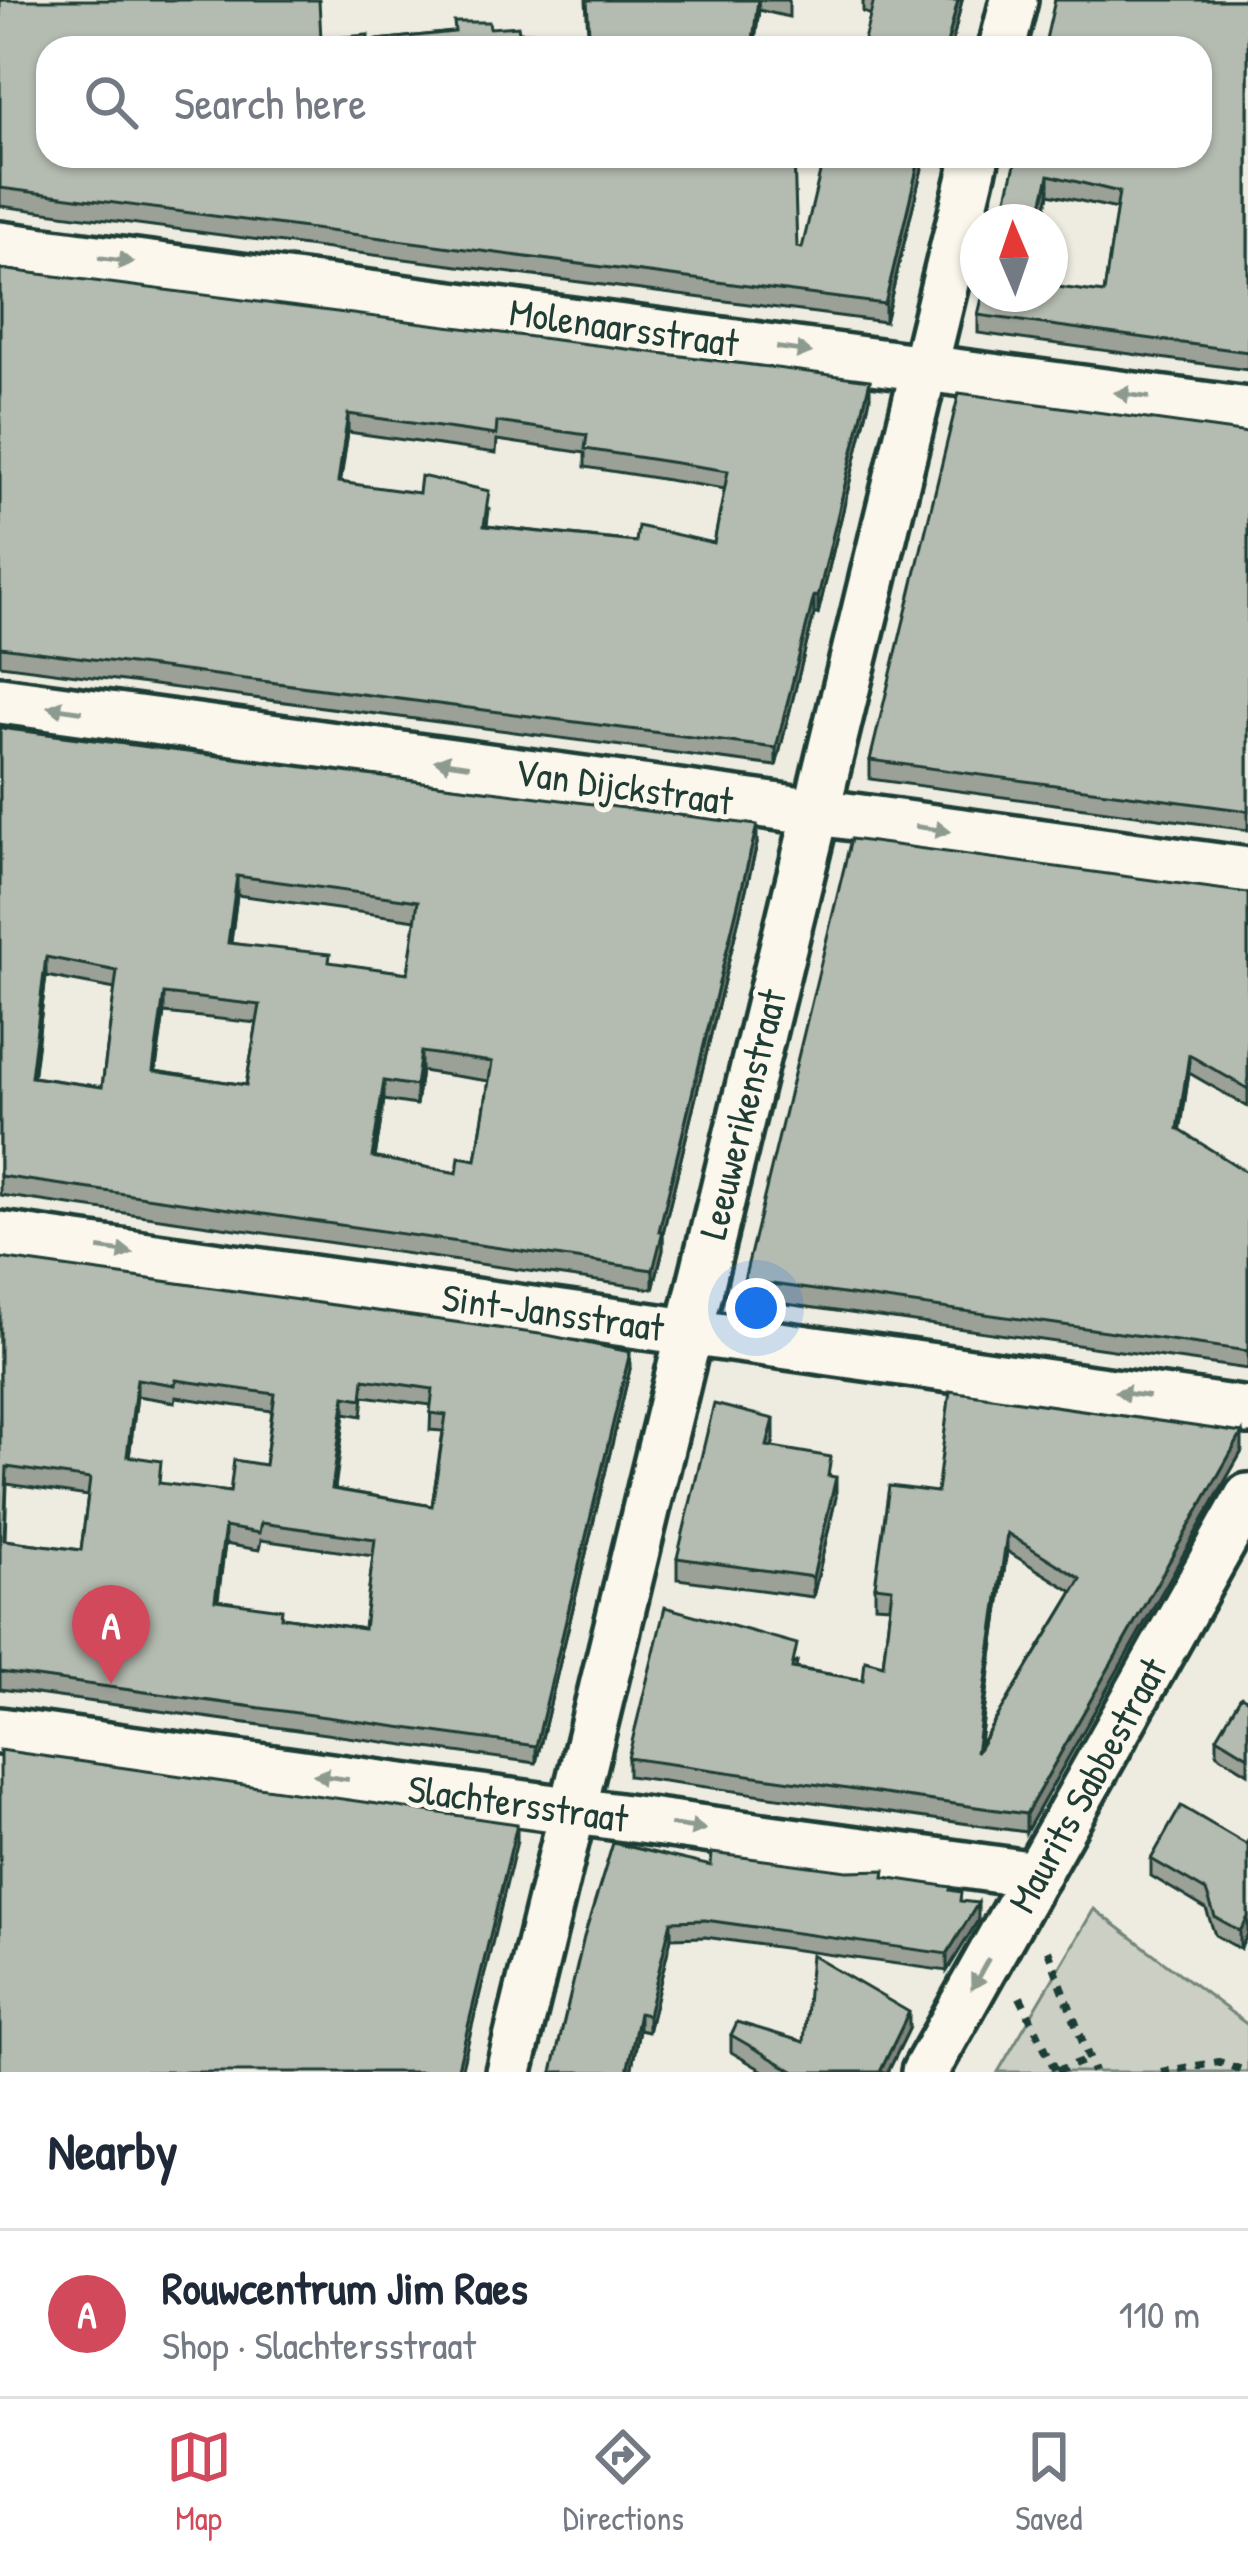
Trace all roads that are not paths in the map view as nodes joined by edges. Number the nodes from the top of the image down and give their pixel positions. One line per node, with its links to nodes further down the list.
1 (1014, 0): 2 (street)
2 (1005, 36)
3 (973, 168): 5 (street, Leeuwerikenstraat)
4 (0, 245): 5 (street, Molenaarsstraat, one-way to 5)
5 (925, 367): 6 (street, Molenaarsstraat, one-way to 5); 8 (street, Leeuwerikenstraat)
6 (1248, 411)
7 (0, 700): 8 (street, Van Dijckstraat, one-way to 7)
8 (817, 813): 9 (street, Van Dijckstraat, one-way to 9); 11 (street, Leeuwerikenstraat)
9 (1248, 871)
10 (0, 1235): 11 (street, Sint-Jansstraat, one-way to 11)
11 (688, 1331): 12 (street, Sint-Jansstraat, one-way to 11); 15 (street, Leeuwerikenstraat)
12 (1248, 1411)
13 (1248, 1497): 16 (street, Maurits Sabbestraat)
14 (0, 1731): 15 (street, Slachtersstraat, one-way to 14)
15 (572, 1810): 16 (street, Slachtersstraat, one-way to 16); 17 (street, Leeuwerikenstraat)
16 (1036, 1875): 18 (street, Maurits Sabbestraat, one-way to 18)
17 (509, 2072)
18 (925, 2072)

